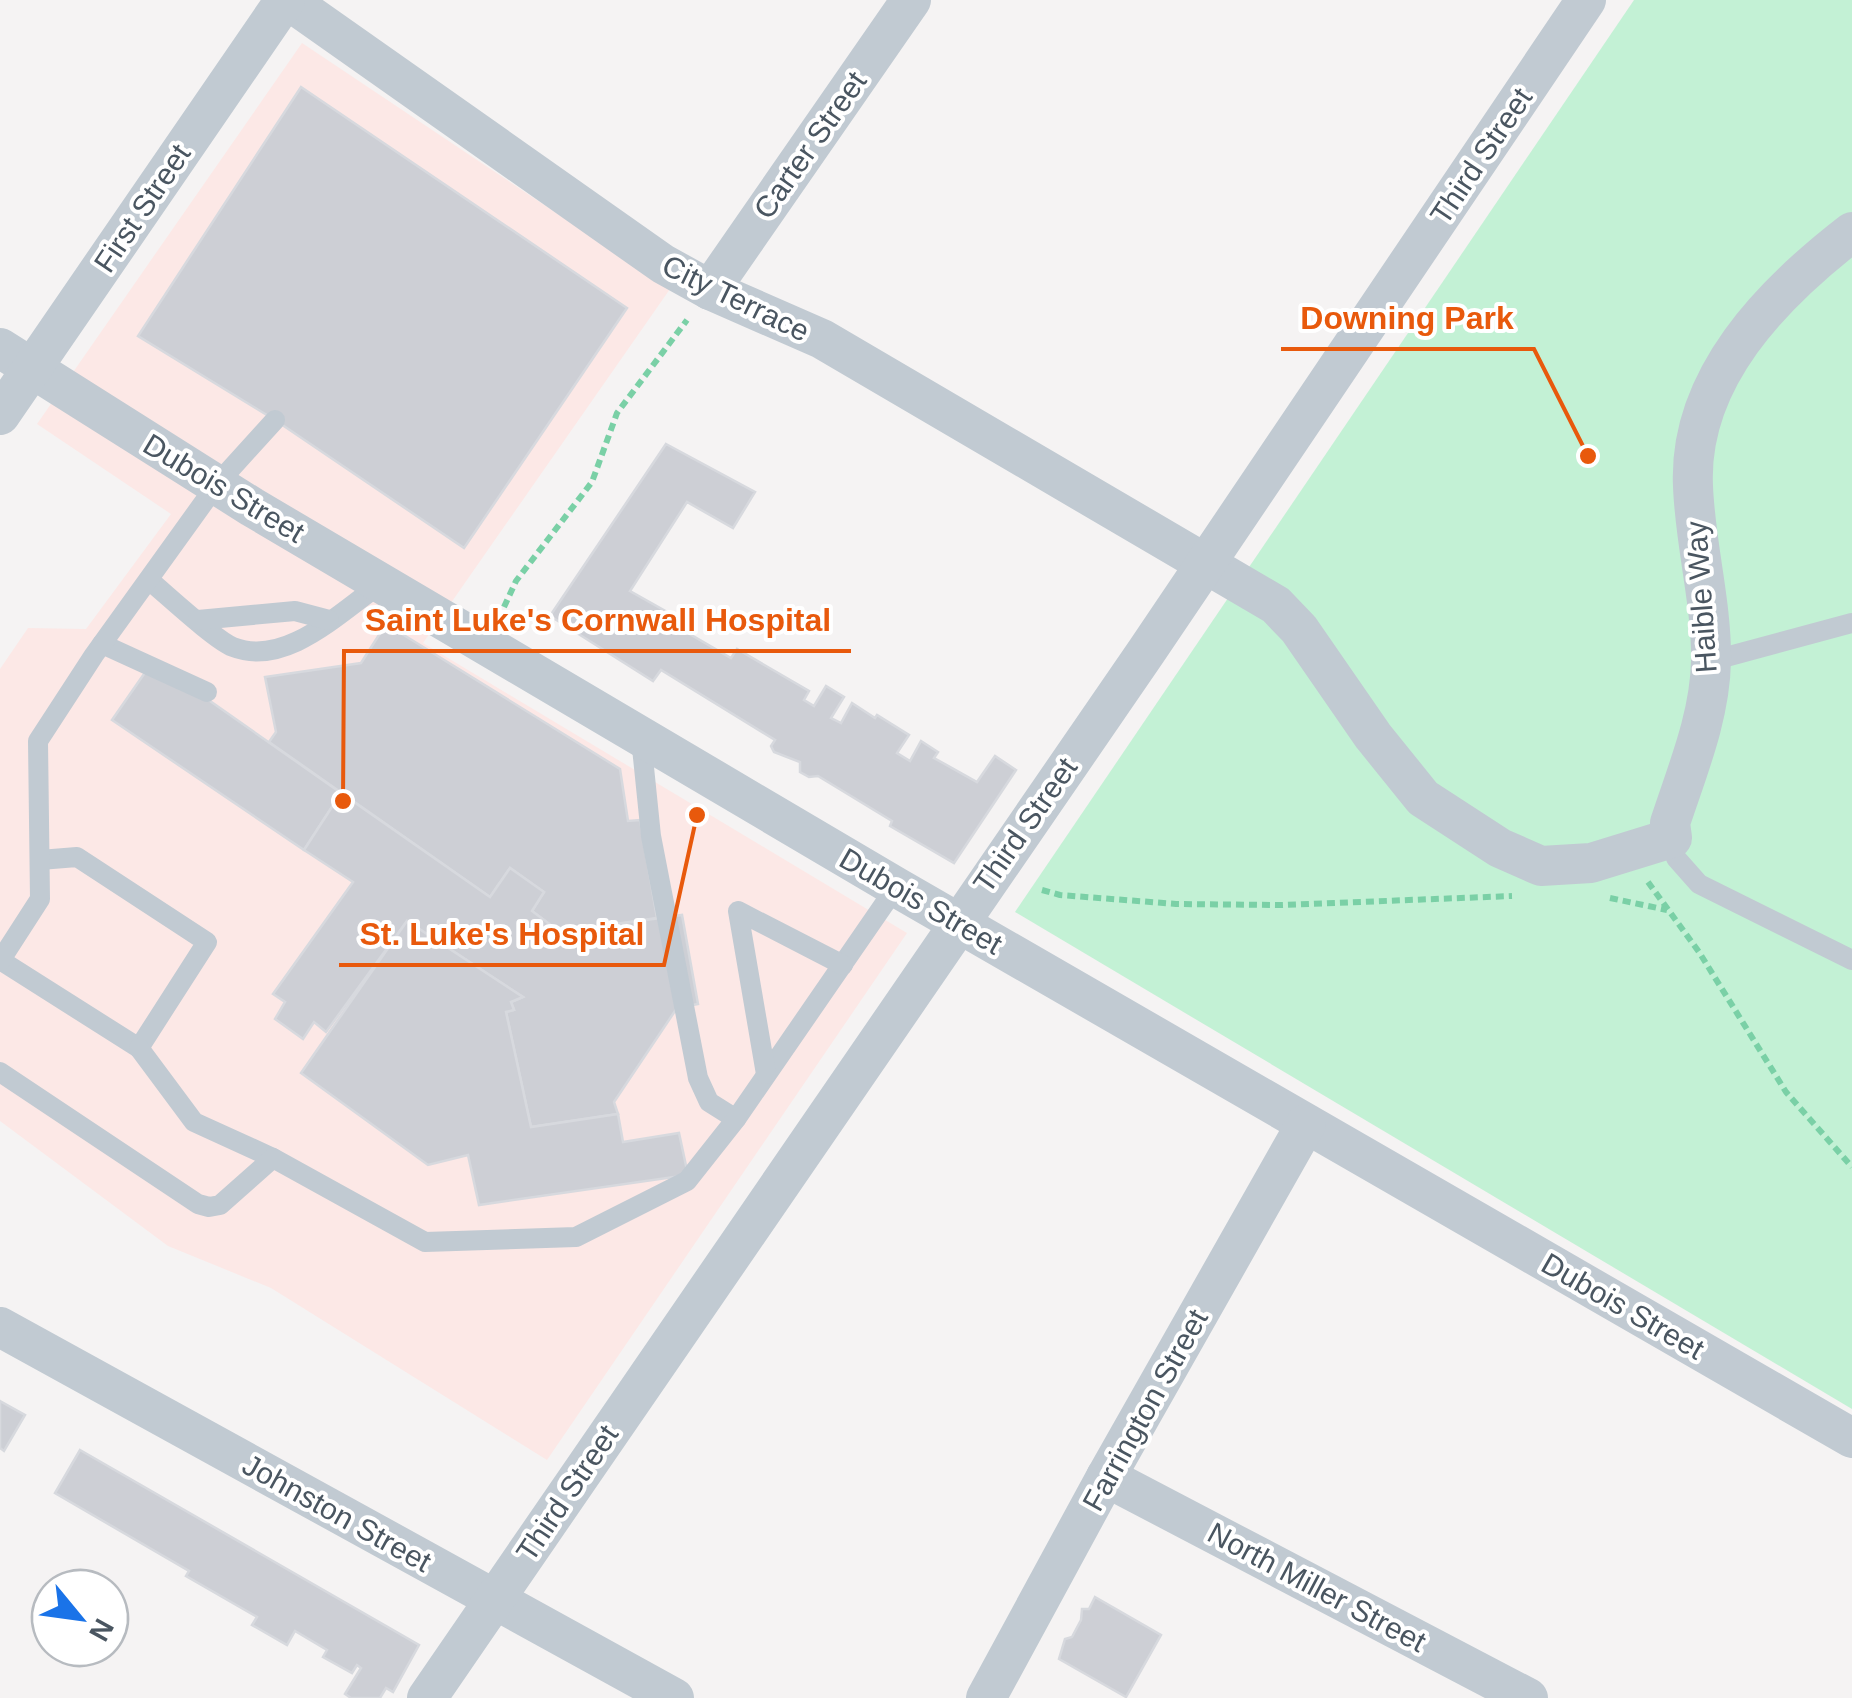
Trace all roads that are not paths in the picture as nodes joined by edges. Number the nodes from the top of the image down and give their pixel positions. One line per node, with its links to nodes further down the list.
1 (287, 0): 5 (street, City Terrace); 6 (street, First Street)
2 (911, 0): 5 (street, Carter Street)
3 (1586, 0): 10 (street, Third Street)
4 (1852, 232): 17 (street, Haible Way)
5 (710, 290): 10 (street, City Terrace)
6 (16, 358): 7 (street, First Street); 9 (street, Dubois Street)
7 (0, 416)
8 (275, 420): 9 (lane)
9 (217, 484): 11 (lane); 12 (street, Dubois Street)
10 (1205, 563): 20 (street); 23 (street, Third Street)
11 (148, 580): 13 (lane); 16 (lane)
12 (382, 583): 14 (lane); 19 (street, Dubois Street)
13 (198, 620): 14 (lane); 14 (lane)
14 (329, 620)
15 (1852, 623): 17 (lane)
16 (102, 644): 18 (lane); 21 (lane)
17 (1711, 661): 20 (street, Haible Way)
18 (207, 692)
19 (641, 736): 22 (street, Dubois Street); 30 (lane)
20 (1672, 838): 25 (lane)
21 (40, 860): 24 (lane); 27 (lane)
22 (896, 887): 23 (street, Dubois Street); 26 (lane)
23 (957, 923): 31 (street, Dubois Street); 36 (street, Third Street)
24 (0, 960): 27 (lane)
25 (1852, 960)
26 (843, 965): 29 (lane); 29 (lane)
27 (139, 1048): 32 (lane)
28 (0, 1072): 32 (lane)
29 (766, 1074): 30 (lane)
30 (736, 1119): 32 (lane)
31 (1306, 1124): 34 (street, Dubois Street); 35 (street, Farrington Street)
32 (274, 1158)
33 (0, 1327): 36 (street, Johnston Street)
34 (1852, 1438)
35 (1106, 1477): 39 (street, Farrington Street); 40 (street, North Miller Street)
36 (495, 1600): 37 (street, Third Street); 38 (street, Johnston Street)
37 (427, 1698)
38 (674, 1698)
39 (986, 1698)
40 (1528, 1698)

